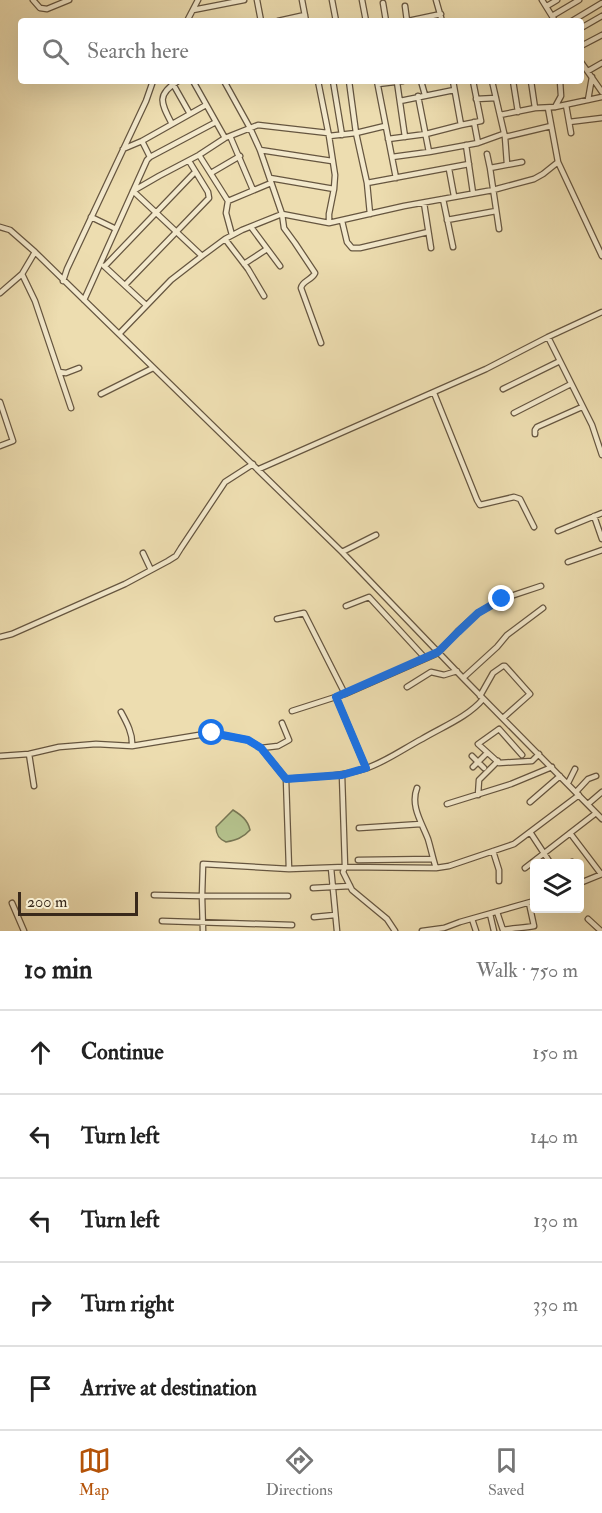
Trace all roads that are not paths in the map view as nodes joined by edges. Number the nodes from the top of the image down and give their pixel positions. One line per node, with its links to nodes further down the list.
1 (33, 0): 2 (street)
2 (69, 0)
3 (198, 0): 17 (street)
4 (244, 0): 17 (street)
5 (257, 0): 21 (street)
6 (302, 0): 22 (street)
7 (332, 0): 23 (street)
8 (362, 0): 24 (street)
9 (436, 0): 18 (street)
10 (542, 0): 16 (street)
11 (557, 0): 16 (street)
12 (579, 0): 29 (street)
13 (383, 3): 25 (street)
14 (602, 3): 30 (street)
15 (405, 6): 26 (street)
16 (547, 6): 29 (street)
17 (193, 10): 20 (street)
18 (441, 14): 27 (street); 28 (street)
19 (602, 16): 31 (street)
20 (189, 18)
21 (260, 18)
22 (306, 18)
23 (335, 18)
24 (365, 18)
25 (386, 18)
26 (407, 18)
27 (422, 18)
28 (442, 18)
29 (553, 18)
30 (577, 18)
31 (584, 26)
32 (602, 34): 33 (street)
33 (584, 44)
34 (602, 63): 36 (street)
35 (584, 66): 36 (street)
36 (588, 71): 37 (street)
37 (592, 77): 56 (street); 62 (street)
38 (152, 84): 93 (street)
39 (175, 84): 76 (street)
40 (176, 84): 70 (street)
41 (195, 84): 64 (street)
42 (227, 84): 80 (street)
43 (319, 84): 83 (street)
44 (334, 84): 85 (street)
45 (349, 84): 81 (street)
46 (377, 84): 78 (street)
47 (400, 84): 63 (street)
48 (422, 84): 57 (street)
49 (453, 84): 55 (street)
50 (474, 84): 61 (street)
51 (493, 84): 60 (street)
52 (513, 84): 69 (street)
53 (531, 84): 67 (street)
54 (560, 84): 66 (street)
55 (454, 90): 57 (street); 77 (street)
56 (602, 92)
57 (425, 95): 58 (street)
58 (418, 96): 63 (street); 84 (street)
59 (602, 97): 62 (street)
60 (496, 98): 61 (street); 71 (street)
61 (476, 99): 74 (street)
62 (588, 99): 65 (street)
63 (400, 101): 88 (street)
64 (206, 105): 70 (street); 73 (street)
65 (566, 105): 66 (street); 75 (street)
66 (555, 107): 68 (street)
67 (535, 108): 68 (street); 69 (street)
68 (548, 108): 79 (street)
69 (518, 112): 71 (street)
70 (190, 114): 76 (street)
71 (500, 115): 86 (street)
72 (602, 118): 75 (street)
73 (216, 122): 87 (street); 99 (street)
74 (474, 122): 77 (street); 91 (street)
75 (569, 122): 82 (street)
76 (172, 124): 90 (street)
77 (461, 125): 84 (street)
78 (385, 126): 81 (street); 89 (street)
79 (551, 126): 86 (street); 104 (street)
80 (250, 128): 83 (street); 87 (street); 94 (street)
81 (356, 133): 85 (street); 113 (street)
82 (571, 133)
83 (329, 134): 85 (street); 102 (street)
84 (426, 134): 88 (street); 95 (street)
85 (342, 135)
86 (504, 135): 91 (street); 106 (street)
87 (228, 137): 97 (street); 98 (street)
88 (405, 137): 89 (street)
89 (388, 140): 100 (street)
90 (142, 141): 93 (street); 99 (street)
91 (478, 142): 92 (street)
92 (466, 145): 95 (street); 105 (street)
93 (123, 149): 127 (street)
94 (260, 150): 102 (street); 112 (street)
95 (429, 152): 100 (street)
96 (488, 154): 107 (street)
97 (200, 155): 101 (street); 110 (street)
98 (240, 156): 110 (street); 115 (street)
99 (150, 157): 117 (street)
100 (392, 157): 111 (street)
101 (189, 161): 109 (street); 117 (street)
102 (332, 161): 114 (street)
103 (522, 162): 106 (street)
104 (558, 162): 116 (street); 144 (street)
105 (469, 164): 108 (street); 118 (street)
106 (507, 164): 107 (street)
107 (490, 168): 116 (street)
108 (449, 169): 111 (street); 119 (street)
109 (195, 172): 124 (street); 136 (street)
110 (211, 173): 121 (street)
111 (396, 178): 113 (street)
112 (270, 181): 114 (street); 115 (street); 125 (street)
113 (367, 183): 126 (street)
114 (334, 189): 130 (street)
115 (253, 190): 121 (street)
116 (493, 190): 118 (street); 123 (street)
117 (133, 191): 124 (street); 133 (street)
118 (473, 193): 119 (street)
119 (454, 196): 120 (street)
120 (443, 199): 122 (street); 128 (street)
121 (228, 201): 137 (street)
122 (424, 203): 126 (street); 135 (street)
123 (496, 211): 128 (street); 134 (street)
124 (155, 213): 136 (street); 145 (street)
125 (282, 214): 130 (street); 132 (street); 158 (street)
126 (370, 214): 129 (street)
127 (91, 217): 133 (street); 149 (street)
128 (447, 220): 139 (street)
129 (342, 221): 130 (street); 135 (street)
130 (329, 223)
131 (0, 227): 142 (street)
132 (251, 227): 137 (street); 141 (street)
133 (116, 229): 145 (street)
134 (499, 229)
135 (428, 232): 140 (street)
136 (176, 233): 143 (street); 150 (street)
137 (232, 235): 138 (street)
138 (225, 239): 143 (street); 146 (street)
139 (453, 247)
140 (431, 248)
141 (267, 249): 146 (street); 147 (street)
142 (35, 252): 148 (street); 149 (street)
143 (201, 256): 154 (street)
144 (602, 256)
145 (103, 264): 150 (street); 153 (street)
146 (244, 264): 152 (street)
147 (280, 266)
148 (22, 274): 151 (street); 162 (street)
149 (63, 281): 153 (street)
150 (125, 285): 154 (street)
151 (0, 293)
152 (264, 296)
153 (84, 300): 156 (street)
154 (146, 305): 156 (street)
155 (602, 312): 157 (street)
156 (119, 334): 161 (street)
157 (548, 337): 159 (street); 165 (street)
158 (321, 344)
159 (560, 361): 163 (street); 164 (street)
160 (79, 368): 162 (street)
161 (153, 368): 166 (street); 177 (street)
162 (59, 372): 169 (street)
163 (571, 384): 168 (street); 170 (street)
164 (503, 389)
165 (434, 393): 178 (street); 181 (street)
166 (101, 394)
167 (0, 402): 171 (street)
168 (582, 407): 173 (street); 174 (street)
169 (71, 408)
170 (514, 412)
171 (2, 417): 175 (street)
172 (602, 429): 173 (street)
173 (594, 432): 176 (street)
174 (535, 434)
175 (0, 446)
176 (602, 456)
177 (253, 464): 178 (street); 189 (street)
178 (259, 469): 186 (street)
179 (602, 513): 180 (street)
180 (594, 516): 182 (street); 184 (street)
181 (534, 527)
182 (558, 531)
183 (376, 535): 186 (street)
184 (602, 539)
185 (602, 550): 188 (street)
186 (342, 552): 195 (street)
187 (142, 553): 189 (street)
188 (568, 562)
189 (151, 570): 194 (street)
190 (542, 586): 195 (street)
191 (346, 606): 196 (street)
192 (543, 608): 198 (street)
193 (277, 619): 200 (street)
194 (0, 637)
195 (438, 652): 196 (street); 197 (street)
196 (425, 658): 200 (street)
197 (456, 671): 198 (street); 199 (street)
198 (463, 678): 202 (street)
199 (407, 687)
200 (345, 694): 201 (street)
201 (336, 697): 203 (street); 220 (street)
202 (482, 697): 205 (street); 205 (street); 220 (street)
203 (292, 711)
204 (121, 712): 207 (street)
205 (503, 718): 211 (street)
206 (282, 723): 208 (street)
207 (132, 746): 208 (street); 210 (street)
208 (261, 748): 227 (street)
209 (487, 753): 212 (street); 215 (street); 217 (street)
210 (29, 754): 213 (street); 229 (street)
211 (539, 754): 216 (street); 219 (street)
212 (522, 755)
213 (0, 756)
214 (472, 756): 217 (street)
215 (498, 761): 216 (street); 233 (street)
216 (532, 761): 223 (street)
217 (478, 762): 218 (street); 221 (street)
218 (473, 767)
219 (552, 767): 223 (street); 225 (street)
220 (366, 768): 224 (street)
221 (484, 768)
222 (575, 769): 228 (street)
223 (537, 773): 233 (street)
224 (342, 775): 227 (street); 248 (street)
225 (560, 776): 228 (street); 234 (street)
226 (596, 777): 232 (street)
227 (286, 779): 252 (street)
228 (568, 783): 232 (street)
229 (34, 786)
230 (417, 788): 239 (street)
231 (602, 792): 236 (street)
232 (577, 793): 236 (street); 241 (street)
233 (477, 795): 235 (street)
234 (530, 802)
235 (447, 804)
236 (588, 804): 237 (street)
237 (596, 813): 238 (street); 242 (street)
238 (602, 819)
239 (421, 824): 240 (street); 245 (street)
240 (359, 828)
241 (530, 832): 243 (street); 244 (street)
242 (570, 833): 244 (street); 253 (street)
243 (494, 851): 250 (street); 254 (street)
244 (545, 853): 246 (street); 251 (street)
245 (433, 859): 247 (street); 250 (street)
246 (548, 859)
247 (358, 860)
248 (345, 867): 249 (street); 250 (street); 257 (street)
249 (331, 868): 252 (street); 256 (street)
250 (436, 868)
251 (525, 868)
252 (289, 869): 260 (street)
253 (602, 874): 255 (street)
254 (499, 881)
255 (584, 881)
256 (333, 886): 257 (street); 258 (street); 267 (street)
257 (350, 886): 277 (street)
258 (313, 888)
259 (154, 895): 260 (street)
260 (202, 896): 261 (street); 272 (street)
261 (288, 896)
262 (12, 903): 274 (street)
263 (530, 903): 264 (street)
264 (497, 912): 265 (street); 266 (street)
265 (533, 913)
266 (489, 914): 269 (street); 280 (street)
267 (335, 915): 268 (street); 276 (street)
268 (314, 917)
269 (472, 919): 278 (street); 279 (street)
270 (588, 919): 281 (street)
271 (162, 921): 272 (street)
272 (203, 923): 273 (street); 275 (street)
273 (292, 925)
274 (23, 931)
275 (203, 931)
276 (337, 931)
277 (395, 931)
278 (422, 931)
279 (476, 931)
280 (494, 931)
281 (601, 931)

